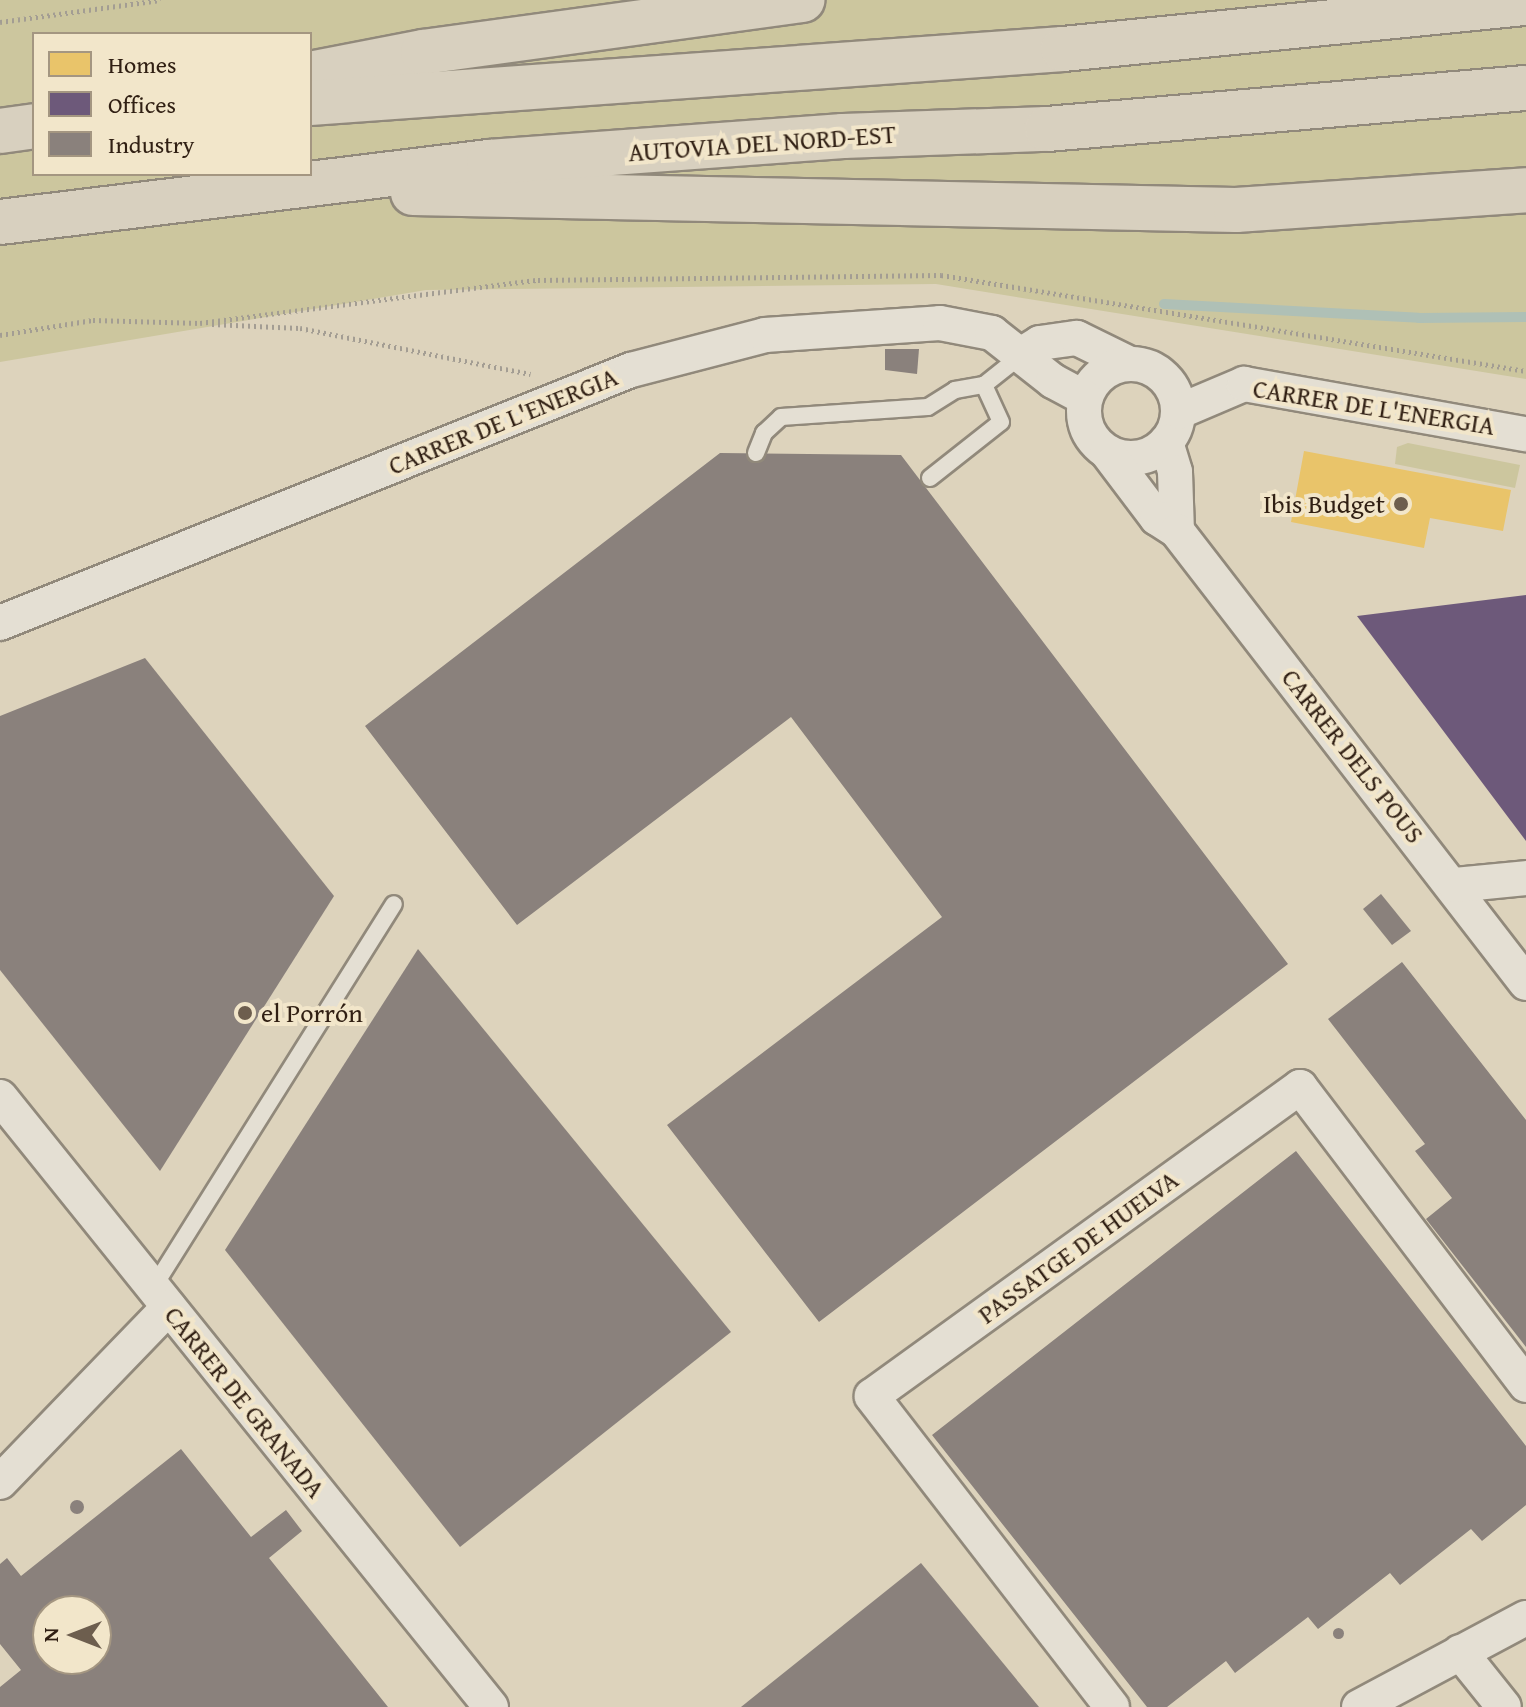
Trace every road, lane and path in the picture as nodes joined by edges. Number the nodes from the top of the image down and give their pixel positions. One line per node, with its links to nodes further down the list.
1 (160, 0): 4 (path)
2 (802, 0): 5 (highway)
3 (1526, 3): 7 (highway)
4 (0, 22)
5 (312, 74)
6 (1526, 88): 10 (highway, AUTOVIA DEL NORD-EST)
7 (312, 103)
8 (32, 126): 9 (highway)
9 (0, 131)
10 (278, 188): 11 (highway); 12 (highway, AUTOVIA DEL NORD-EST)
11 (1526, 190)
12 (0, 222)
13 (200, 323): 17 (path)
14 (1024, 353): 15 (street); 16 (lane); 17 (street, CARRER DE L'ENERGIA); 18 (street, CARRER DE L'ENERGIA)
15 (1130, 364): 18 (street); 19 (street)
16 (984, 385): 22 (lane); 23 (lane)
17 (589, 387): 25 (street, CARRER DE L'ENERGIA)
18 (1085, 398): 21 (street)
19 (1172, 427): 20 (street, CARRER DE L'ENERGIA); 21 (street, CARRER DE L'ENERGIA); 24 (street)
20 (1526, 434)
21 (1107, 452): 24 (street, CARRER DELS POUS)
22 (756, 453)
23 (930, 478)
24 (1177, 531): 27 (street, CARRER DELS POUS)
25 (0, 623)
26 (1526, 878): 27 (street)
27 (1455, 885): 29 (street, CARRER DELS POUS)
28 (394, 904): 31 (lane)
29 (1526, 983)
30 (1, 1100): 31 (street, CARRER DE GRANADA)
31 (161, 1298): 33 (street); 36 (street, CARRER DE GRANADA)
32 (1526, 1385): 37 (street, PASSATGE DE HUELVA)
33 (0, 1482)
34 (1526, 1618): 35 (street)
35 (1460, 1652): 38 (street); 39 (street)
36 (491, 1707)
37 (1112, 1707)
38 (1359, 1707)
39 (1504, 1707)

